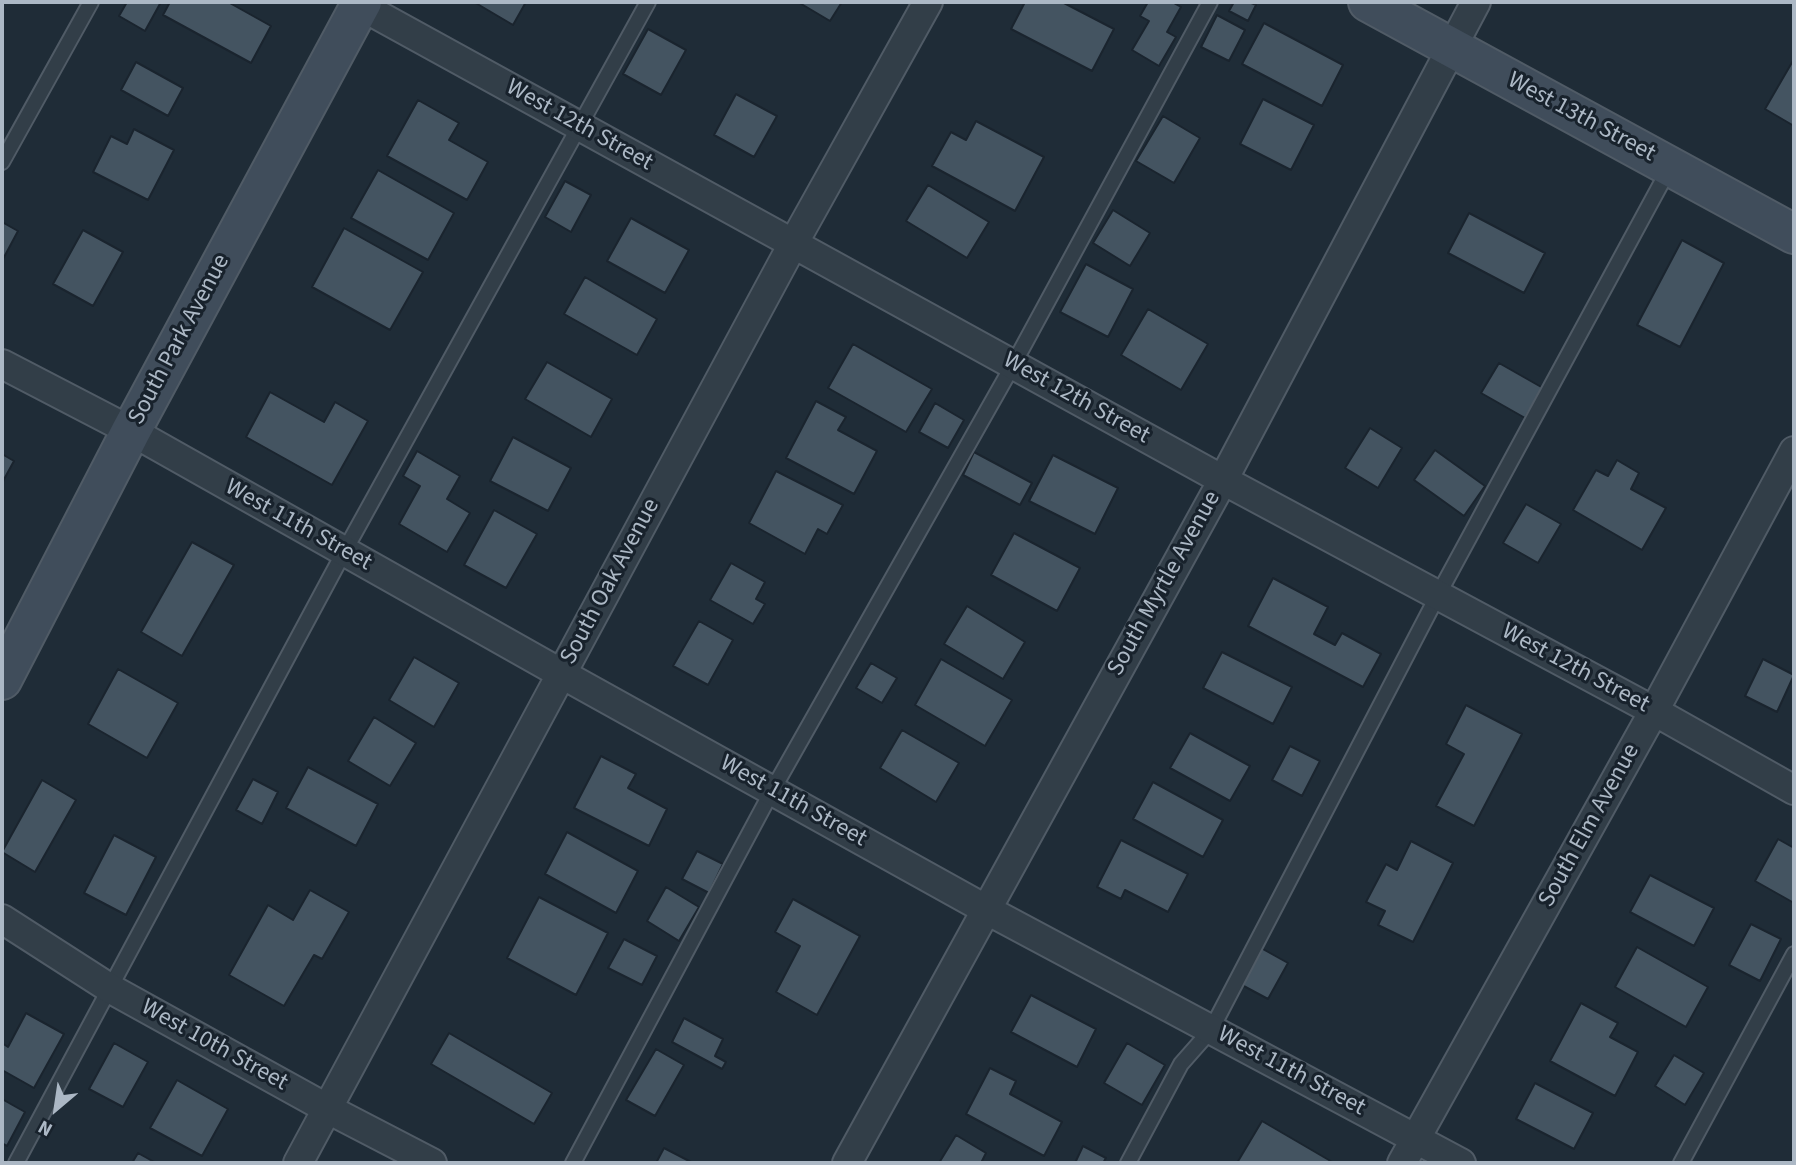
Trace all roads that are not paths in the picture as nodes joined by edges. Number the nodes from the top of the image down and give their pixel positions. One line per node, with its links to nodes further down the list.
1 (91, 2): 10 (lane)
2 (648, 2): 9 (lane)
3 (928, 2): 13 (street, South Oak Avenue)
4 (1210, 2): 15 (lane)
5 (1368, 2): 8 (street, West 13th Street)
6 (1476, 2): 8 (street, South Myrtle Avenue)
7 (359, 3): 9 (street, West 12th Street); 16 (street, South Park Avenue)
8 (1450, 47): 11 (street, West 13th Street); 18 (street, South Myrtle Avenue)
9 (581, 127): 13 (street, West 12th Street); 19 (lane)
10 (2, 162)
11 (1670, 166): 12 (street, West 13th Street); 20 (lane)
12 (1794, 234)
13 (793, 244): 15 (street, West 12th Street); 21 (street, South Oak Avenue)
14 (2, 364): 16 (street, West 11th Street)
15 (1013, 365): 18 (street, West 12th Street); 25 (lane)
16 (131, 431): 19 (street, West 11th Street); 22 (street, South Park Avenue)
17 (1794, 451): 23 (street, South Elm Avenue)
18 (1223, 480): 20 (street, West 12th Street); 26 (street, South Myrtle Avenue)
19 (344, 552): 21 (street, West 11th Street); 29 (lane)
20 (1438, 595): 23 (street, West 12th Street); 30 (lane)
21 (562, 674): 25 (street, West 11th Street); 31 (street, South Oak Avenue)
22 (2, 680)
23 (1654, 711): 24 (street, West 12th Street); 32 (street, South Elm Avenue)
24 (1794, 790)
25 (772, 791): 26 (street, West 11th Street); 36 (lane)
26 (987, 910): 30 (street, West 11th Street); 37 (street, South Myrtle Avenue)
27 (2, 919): 29 (street, West 10th Street)
28 (1794, 954): 41 (lane)
29 (111, 989): 31 (street, West 10th Street); 33 (lane)
30 (1211, 1030): 32 (street, West 11th Street); 38 (lane)
31 (328, 1109): 34 (street, South Oak Avenue); 35 (street, West 10th Street)
32 (1416, 1139): 39 (street, South Elm Avenue); 40 (street, West 11th Street)
33 (16, 1163)
34 (298, 1163)
35 (432, 1163)
36 (573, 1163)
37 (847, 1163)
38 (1128, 1163)
39 (1402, 1163)
40 (1461, 1163)
41 (1681, 1163)

